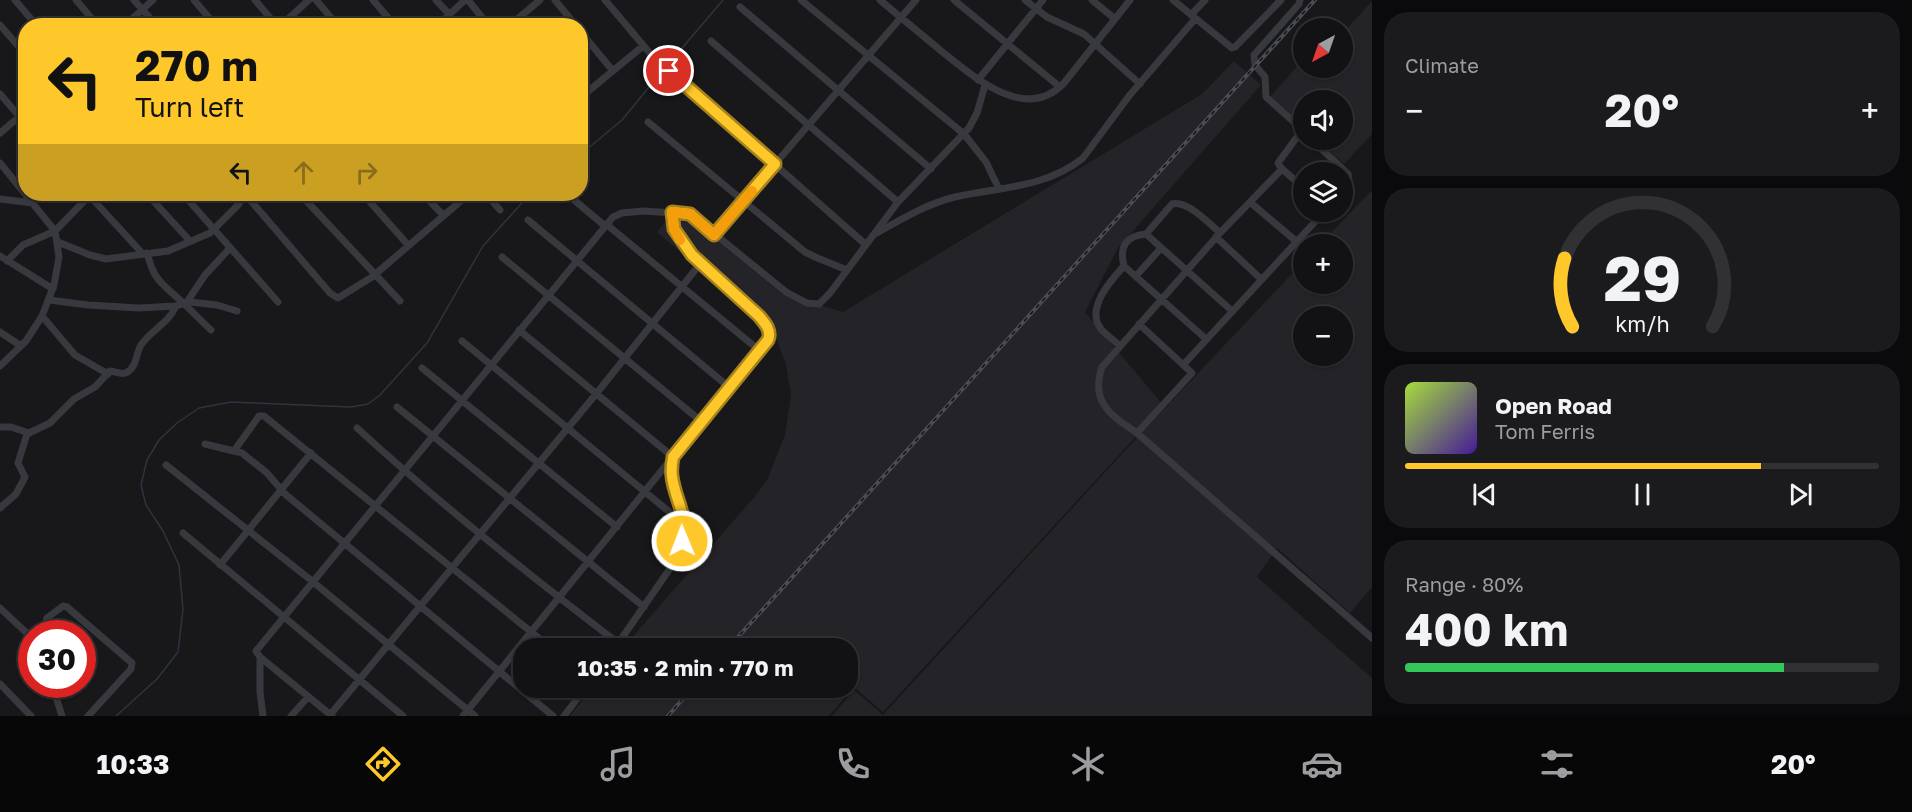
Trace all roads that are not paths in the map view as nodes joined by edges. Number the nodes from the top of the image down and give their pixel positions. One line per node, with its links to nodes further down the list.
1 (15, 0): 32 (street)
2 (76, 0): 33 (street)
3 (134, 0): 28 (street)
4 (153, 0): 28 (street)
5 (194, 0): 36 (street)
6 (255, 0): 37 (street)
7 (309, 0): 38 (street)
8 (316, 0): 39 (street)
9 (374, 0): 40 (street)
10 (436, 0): 30 (street)
11 (466, 0): 30 (street); 42 (street)
12 (540, 0): 43 (street)
13 (555, 0): 44 (street)
14 (604, 0): 53 (street)
15 (801, 0): 54 (street)
16 (880, 0): 45 (street)
17 (916, 0): 45 (street)
18 (954, 0): 51 (street)
19 (1025, 0): 29 (street)
20 (1043, 0): 29 (street)
21 (1092, 0): 46 (street)
22 (1130, 0): 46 (street)
23 (1173, 0): 31 (street)
24 (1205, 0): 31 (street)
25 (1281, 0): 31 (street)
26 (1300, 0): 66 (street)
27 (740, 7): 60 (street)
28 (142, 9): 34 (street); 35 (street)
29 (1036, 10): 50 (street); 51 (street)
30 (448, 14): 41 (street)
31 (1193, 17): 57 (street)
32 (30, 18)
33 (91, 18)
34 (132, 18)
35 (150, 18)
36 (209, 18)
37 (272, 18)
38 (288, 18)
39 (331, 18)
40 (389, 18)
41 (444, 18)
42 (482, 18)
43 (520, 18)
44 (570, 18)
45 (901, 18): 54 (street); 56 (street)
46 (1115, 19): 50 (street)
47 (0, 25): 52 (street)
48 (588, 41): 55 (street)
49 (711, 41): 67 (street)
50 (1096, 44): 57 (street); 59 (street)
51 (1008, 45): 56 (street); 59 (street)
52 (18, 46)
53 (643, 46): 55 (street); 74 (street)
54 (868, 56): 60 (street); 69 (street)
55 (613, 71): 61 (street)
56 (978, 80): 58 (street)
57 (1140, 84): 79 (street)
58 (985, 85): 59 (street); 69 (street)
59 (1060, 87)
60 (838, 90): 67 (street); 75 (street)
61 (588, 92)
62 (0, 94): 63 (street)
63 (18, 115)
64 (18, 117): 68 (street)
65 (648, 122): 93 (street)
66 (1293, 122)
67 (808, 125): 74 (street); 94 (street)
68 (0, 133)
69 (964, 134): 75 (street); 79 (street)
70 (1293, 144): 76 (street)
71 (1323, 150): 72 (street)
72 (1335, 162)
73 (0, 164): 78 (street)
74 (775, 164): 93 (street); 113 (street)
75 (931, 169): 94 (street)
76 (1282, 170): 77 (street); 95 (street)
77 (1293, 179)
78 (18, 185)
79 (999, 189): 108 (street)
80 (0, 199): 96 (street)
81 (83, 201): 104 (street)
82 (96, 201): 118 (street)
83 (153, 201): 111 (street)
84 (189, 201): 103 (street)
85 (240, 201): 103 (street)
86 (250, 201): 127 (street)
87 (307, 201): 127 (street)
88 (369, 201): 115 (street)
89 (430, 201): 99 (street)
90 (460, 201): 99 (street)
91 (492, 201): 97 (street)
92 (576, 201): 102 (street)
93 (743, 201): 107 (street); 125 (street)
94 (898, 202): 108 (street)
95 (1251, 202): 109 (street); 110 (street)
96 (33, 203): 104 (street)
97 (500, 210)
98 (672, 212): 102 (street); 107 (street); 123 (street)
99 (443, 215): 115 (street)
100 (528, 220): 121 (street)
101 (1314, 222): 106 (street)
102 (606, 225): 121 (street); 130 (street)
103 (214, 229): 111 (street); 116 (street)
104 (55, 231): 112 (street); 122 (street)
105 (1146, 234): 109 (street); 117 (street); 124 (street)
106 (1303, 234)
107 (714, 235): 125 (street)
108 (872, 235): 113 (street)
109 (1218, 235): 126 (street); 129 (street)
110 (1293, 238)
111 (190, 241): 118 (street)
112 (58, 242): 118 (street); 131 (street)
113 (865, 244): 125 (street)
114 (1293, 244): 129 (street)
115 (408, 245): 127 (street)
116 (230, 248): 136 (street); 137 (street)
117 (1161, 248): 126 (street); 128 (street)
118 (145, 254): 137 (street)
119 (0, 256): 122 (street)
120 (502, 257): 132 (street)
121 (577, 260): 132 (street); 141 (street)
122 (7, 261): 131 (street)
123 (700, 264): 130 (street); 150 (street)
124 (1124, 266): 128 (street); 149 (street)
125 (847, 270)
126 (1187, 270): 133 (street); 138 (street)
127 (375, 273): 135 (street)
128 (1136, 276): 133 (street)
129 (1261, 279): 138 (street)
130 (682, 287): 141 (street); 150 (street)
131 (53, 289): 134 (street)
132 (548, 295): 144 (street); 151 (street)
133 (1162, 298): 142 (street); 146 (street)
134 (49, 300): 137 (street); 140 (street)
135 (400, 301)
136 (278, 302)
137 (182, 304): 139 (street); 143 (street); 156 (street)
138 (1232, 310): 146 (street)
139 (237, 311)
140 (42, 316): 148 (street); 156 (street)
141 (653, 324): 151 (street); 157 (street)
142 (1139, 324): 149 (street); 152 (street)
143 (211, 330)
144 (519, 330): 153 (street); 158 (street)
145 (0, 332): 148 (street)
146 (1206, 339): 152 (street)
147 (462, 341): 153 (street)
148 (21, 346): 154 (street)
149 (1120, 346): 166 (street)
150 (760, 351): 157 (street)
151 (625, 359): 158 (street); 161 (street)
152 (1184, 364): 166 (street)
153 (491, 365): 159 (street); 164 (street)
154 (0, 366)
155 (422, 368): 159 (street)
156 (108, 374): 165 (street)
157 (730, 387): 161 (street)
158 (597, 393): 164 (street); 171 (street)
159 (461, 400): 167 (street); 172 (street)
160 (397, 407): 167 (street)
161 (702, 422): 171 (street)
162 (0, 427): 165 (street)
163 (357, 428): 174 (street)
164 (568, 428): 172 (street); 176 (street)
165 (29, 433): 179 (street)
166 (1137, 433): 204 (street)
167 (432, 436): 174 (street); 177 (street)
168 (205, 444): 169 (street)
169 (234, 451): 170 (street); 175 (street)
170 (311, 453): 175 (street); 178 (street)
171 (673, 457): 176 (street); 180 (street)
172 (538, 464): 177 (street); 181 (street)
173 (166, 465): 182 (street)
174 (404, 470): 178 (street); 184 (street)
175 (281, 490): 182 (street); 185 (street)
176 (645, 492): 180 (street); 181 (street)
177 (509, 498): 184 (street); 186 (street)
178 (375, 505): 185 (street); 188 (street)
179 (0, 508)
180 (684, 524): 192 (street)
181 (616, 527): 186 (street)
182 (249, 530): 187 (street); 189 (street)
183 (183, 533): 187 (street)
184 (481, 533): 188 (street); 190 (street)
185 (344, 543): 189 (street); 191 (street)
186 (588, 562): 190 (street); 192 (street)
187 (220, 565): 194 (street)
188 (452, 568): 191 (street); 200 (street)
189 (312, 581): 194 (street); 205 (street)
190 (559, 598): 200 (street); 202 (street)
191 (420, 607): 205 (street); 207 (street)
192 (644, 607): 203 (street)
193 (2, 610): 195 (street); 198 (street)
194 (283, 617): 206 (street); 208 (street)
195 (0, 620)
196 (46, 620): 197 (street)
197 (82, 620)
198 (18, 625)
199 (96, 632): 217 (street)
200 (531, 632): 201 (street); 207 (street)
201 (538, 638)
202 (606, 638)
203 (622, 638)
204 (1372, 638)
205 (389, 645): 208 (street); 213 (street)
206 (260, 657): 210 (street); 218 (street)
207 (499, 672): 213 (street); 222 (street)
208 (359, 680): 214 (street); 220 (street)
209 (0, 684): 215 (street)
210 (308, 697): 214 (street); 219 (street)
211 (56, 698): 216 (street)
212 (578, 698): 223 (street)
213 (465, 713): 221 (street)
214 (331, 715)
215 (31, 716)
216 (62, 716)
217 (88, 716)
218 (263, 716)
219 (291, 716)
220 (403, 716)
221 (475, 716)
222 (553, 716)
223 (564, 716)

